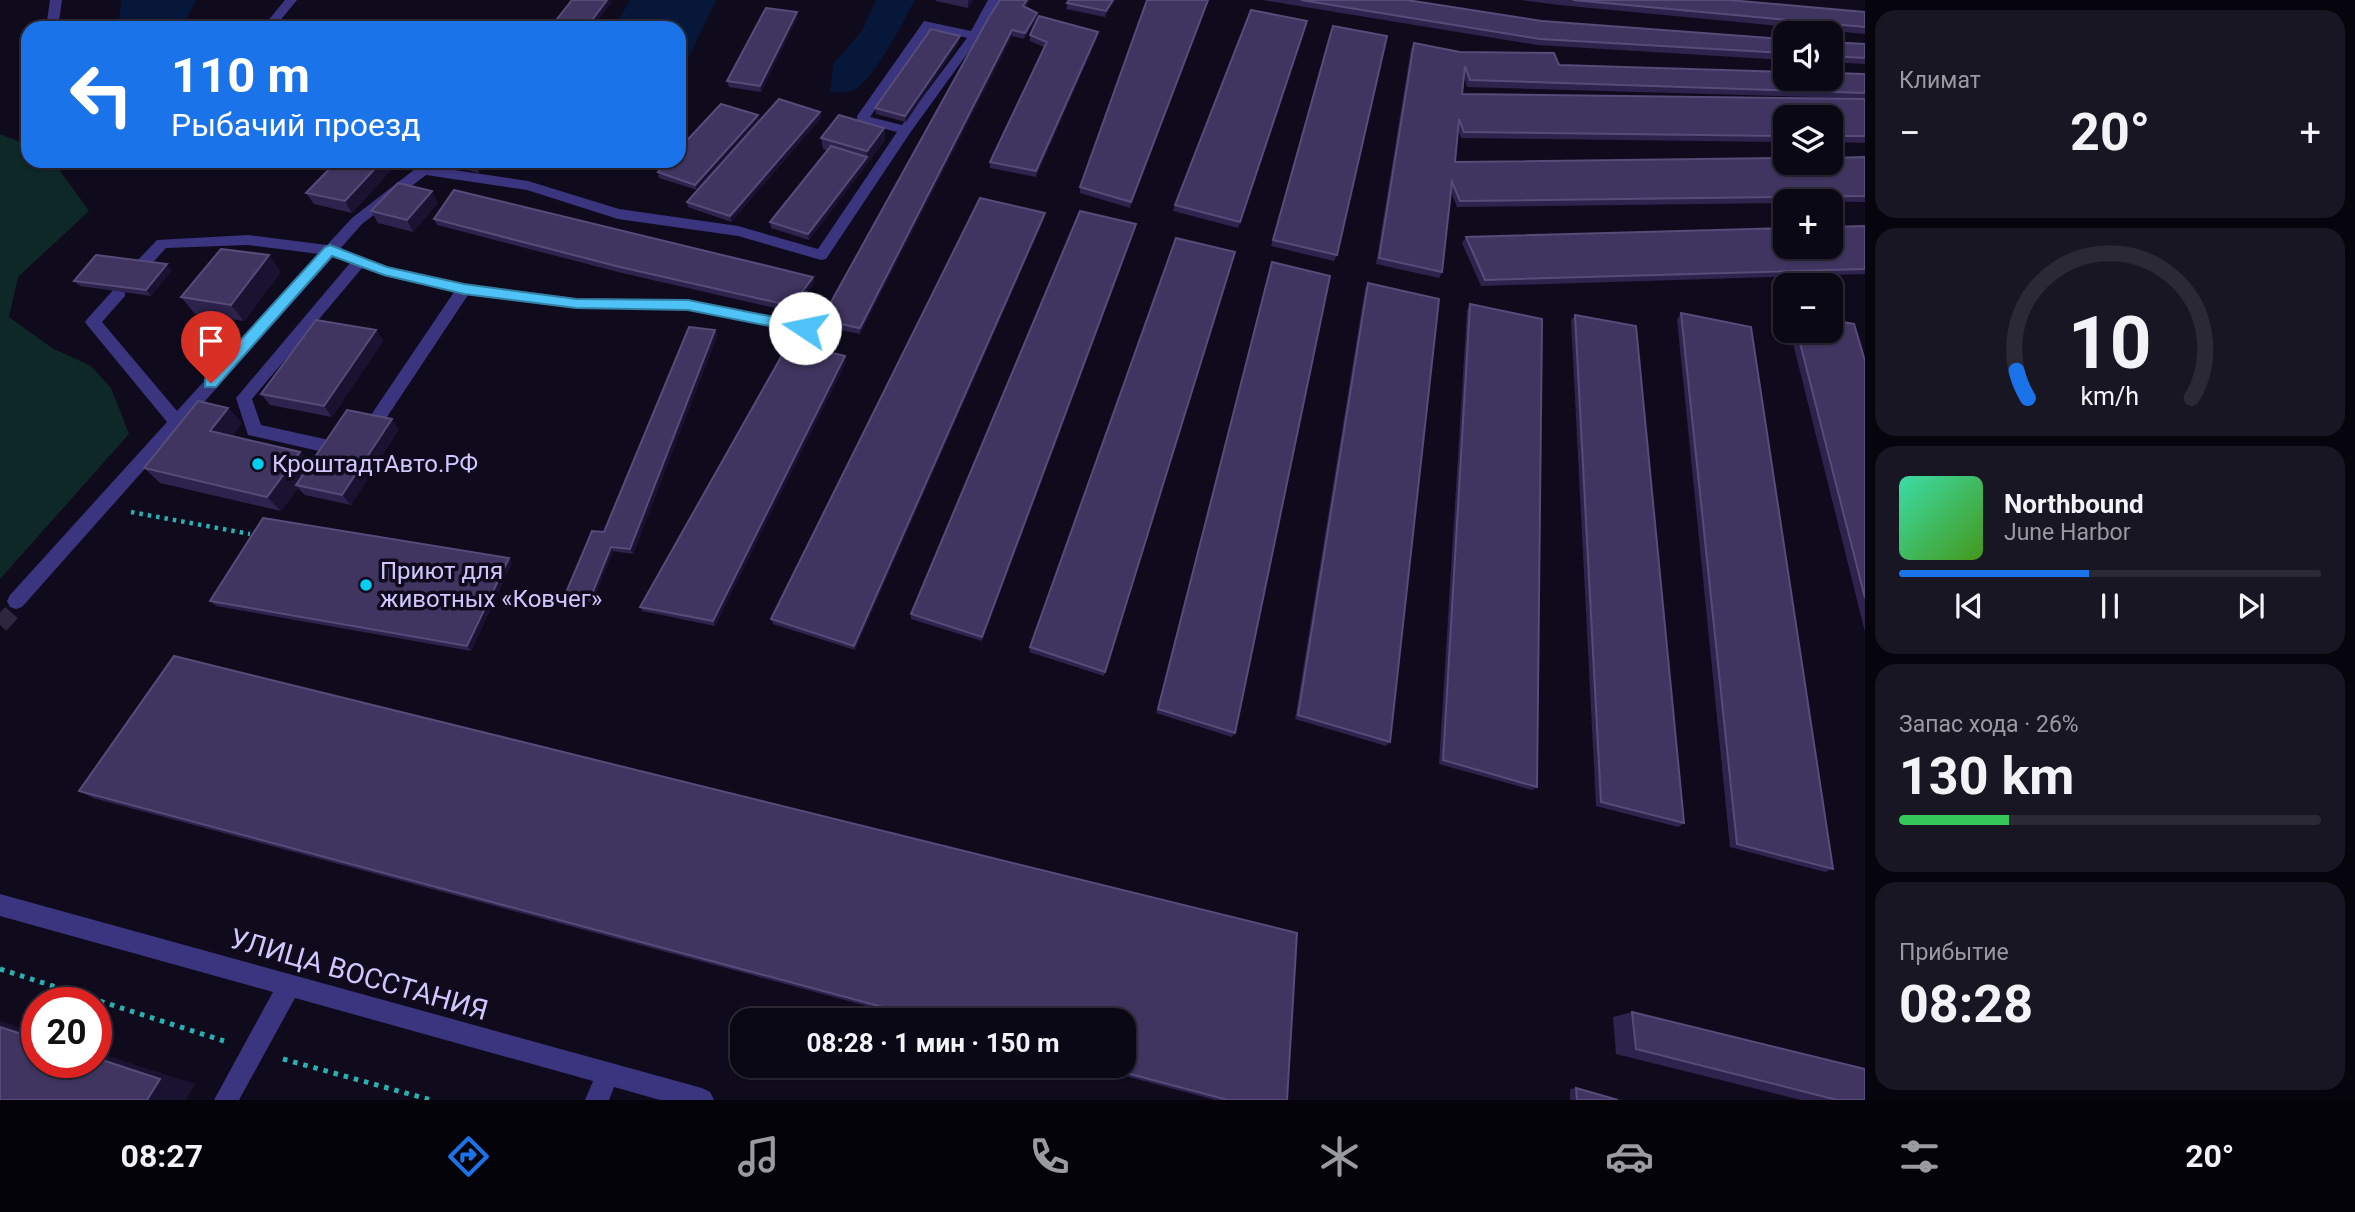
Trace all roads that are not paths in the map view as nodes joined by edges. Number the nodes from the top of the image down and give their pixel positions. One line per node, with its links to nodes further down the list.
1 (56, 0): 4 (street)
2 (291, 0): 5 (street)
3 (994, 0): 6 (street)
4 (53, 21)
5 (274, 21)
6 (974, 36): 7 (street); 7 (street)
7 (905, 130): 9 (street)
8 (417, 168): 10 (street)
9 (435, 168)
10 (330, 250): 11 (street); 12 (street); 17 (street)
11 (360, 261): 13 (street); 18 (street)
12 (141, 266)
13 (464, 289): 15 (street); 16 (street)
14 (120, 292): 17 (street)
15 (805, 328)
16 (379, 415)
17 (176, 421): 19 (street)
18 (323, 445)
19 (11, 606)
20 (0, 905): 21 (street, УЛИЦА ВОССТАНИЯ)
21 (289, 986): 22 (street, УЛИЦА ВОССТАНИЯ); 23 (street)
22 (607, 1074): 24 (street); 25 (street, УЛИЦА ВОССТАНИЯ)
23 (226, 1100)
24 (597, 1100)
25 (702, 1100)

